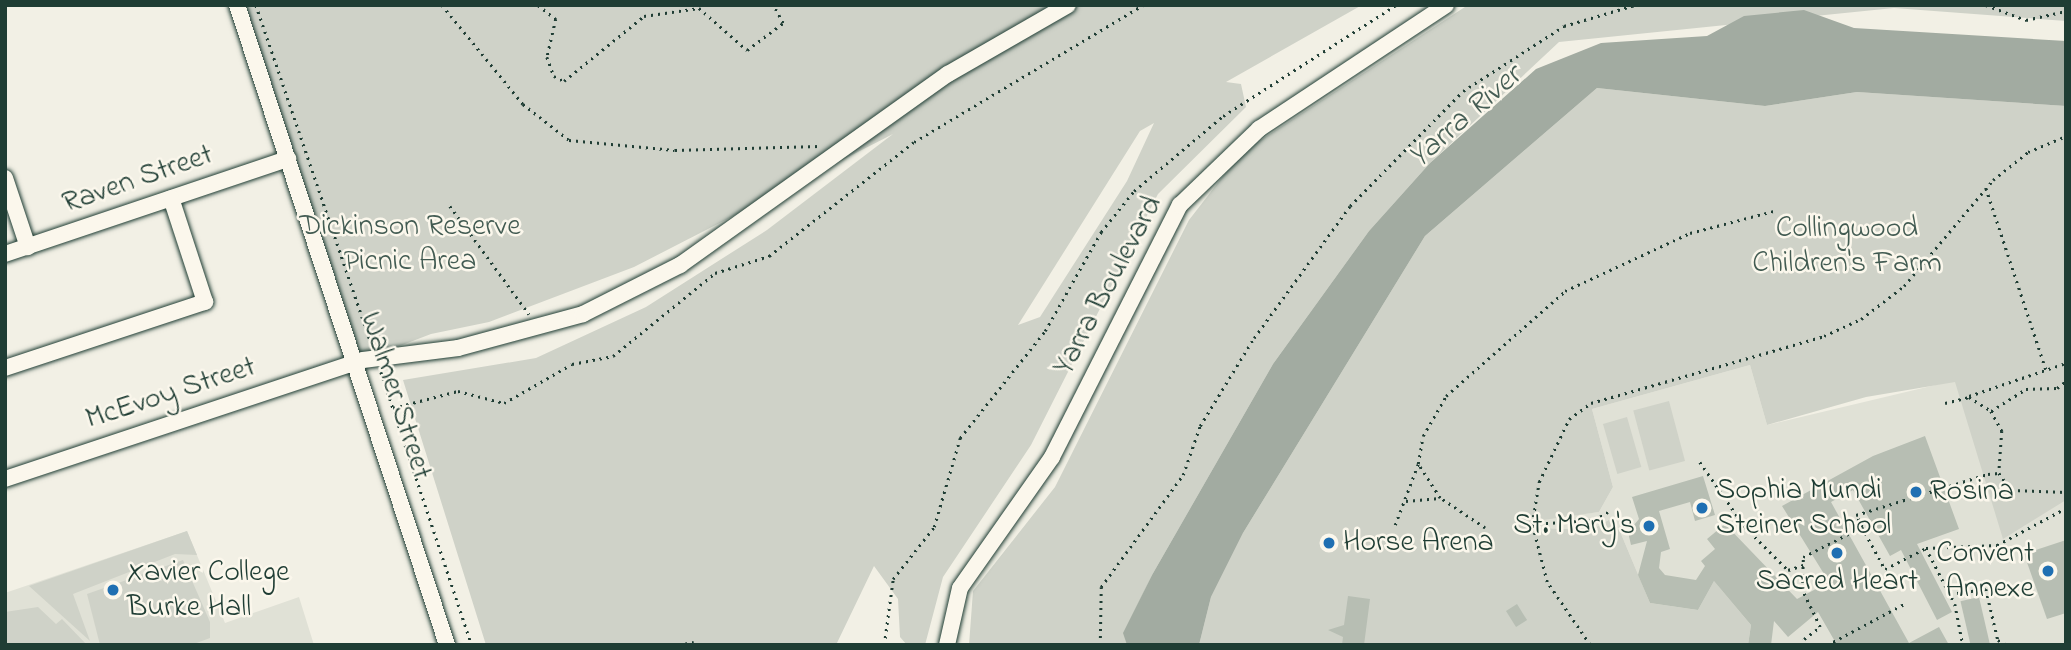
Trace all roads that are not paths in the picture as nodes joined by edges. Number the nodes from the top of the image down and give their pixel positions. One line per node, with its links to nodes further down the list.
1 (237, 5): 4 (street, Walmer Street)
2 (1068, 5): 9 (street)
3 (1446, 5): 13 (street, Yarra Boulevard)
4 (288, 159): 6 (street, Raven Street); 9 (street, Walmer Street)
5 (5, 178): 7 (street)
6 (171, 198): 7 (street, Raven Street); 10 (street)
7 (27, 247): 8 (street, Raven Street)
8 (5, 254)
9 (355, 363): 11 (street, McEvoy Street); 12 (street, Walmer Street)
10 (5, 368)
11 (5, 479)
12 (447, 645)
13 (947, 645)

